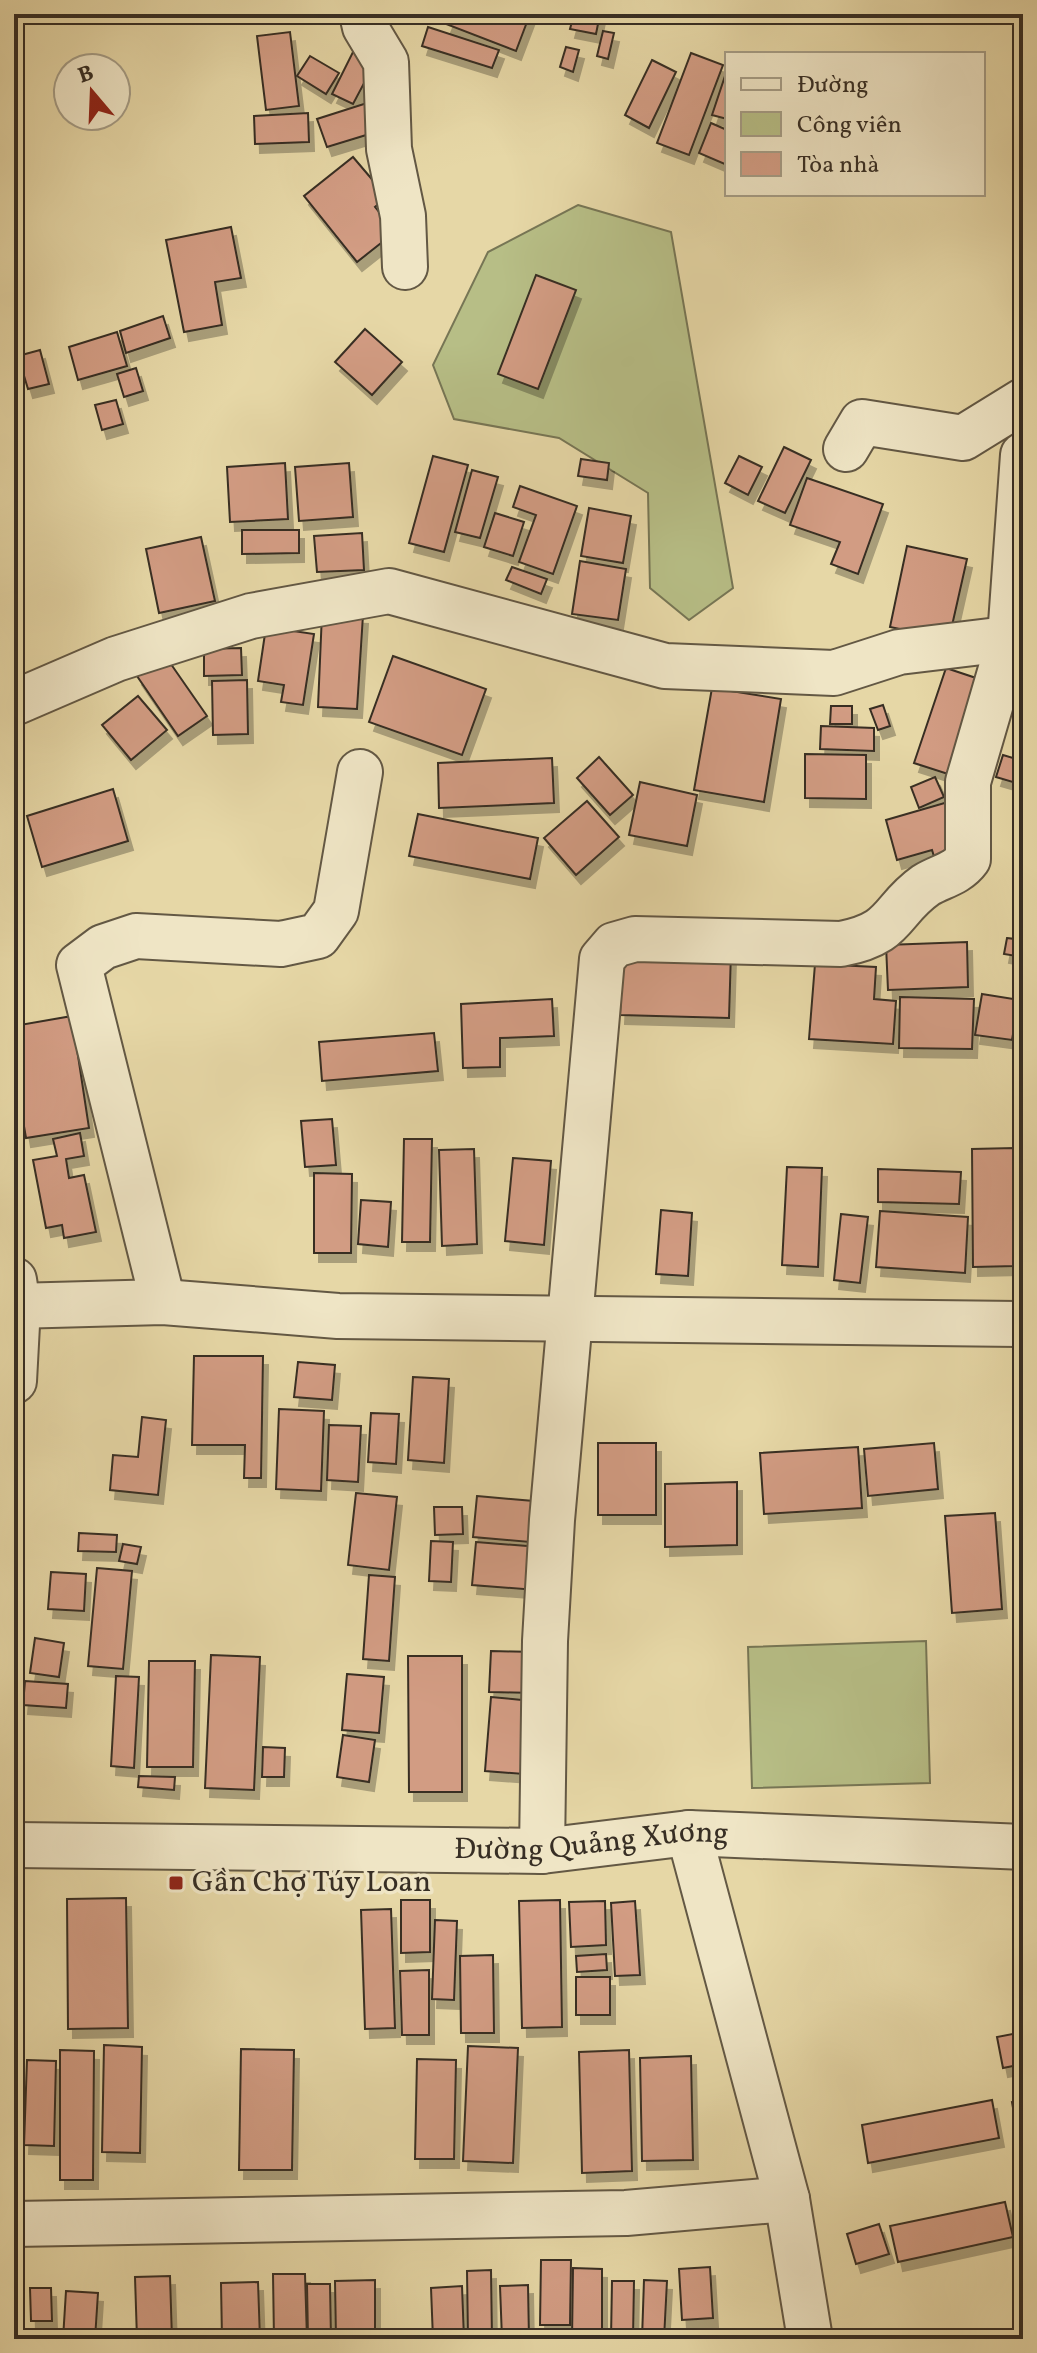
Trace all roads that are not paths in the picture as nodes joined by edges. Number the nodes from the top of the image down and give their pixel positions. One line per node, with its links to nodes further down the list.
1 (362, 14): 2 (street)
2 (405, 267)
3 (1023, 401): 4 (street)
4 (846, 449)
5 (1023, 455): 6 (street)
6 (1016, 638): 7 (street); 11 (street)
7 (14, 703)
8 (360, 772): 10 (street)
9 (15, 1297): 10 (street); 13 (street)
10 (163, 1302): 11 (street)
11 (569, 1320): 12 (street); 17 (street)
12 (1023, 1324)
13 (14, 1381)
14 (689, 1833): 16 (street, Đường Quảng Xương); 17 (street, Đường Quảng Xương); 18 (street)
15 (14, 1845): 17 (street, Đường Quảng Xương)
16 (1023, 1847)
17 (542, 1851)
18 (787, 2199): 19 (street); 20 (street)
19 (14, 2224)
20 (810, 2339)

